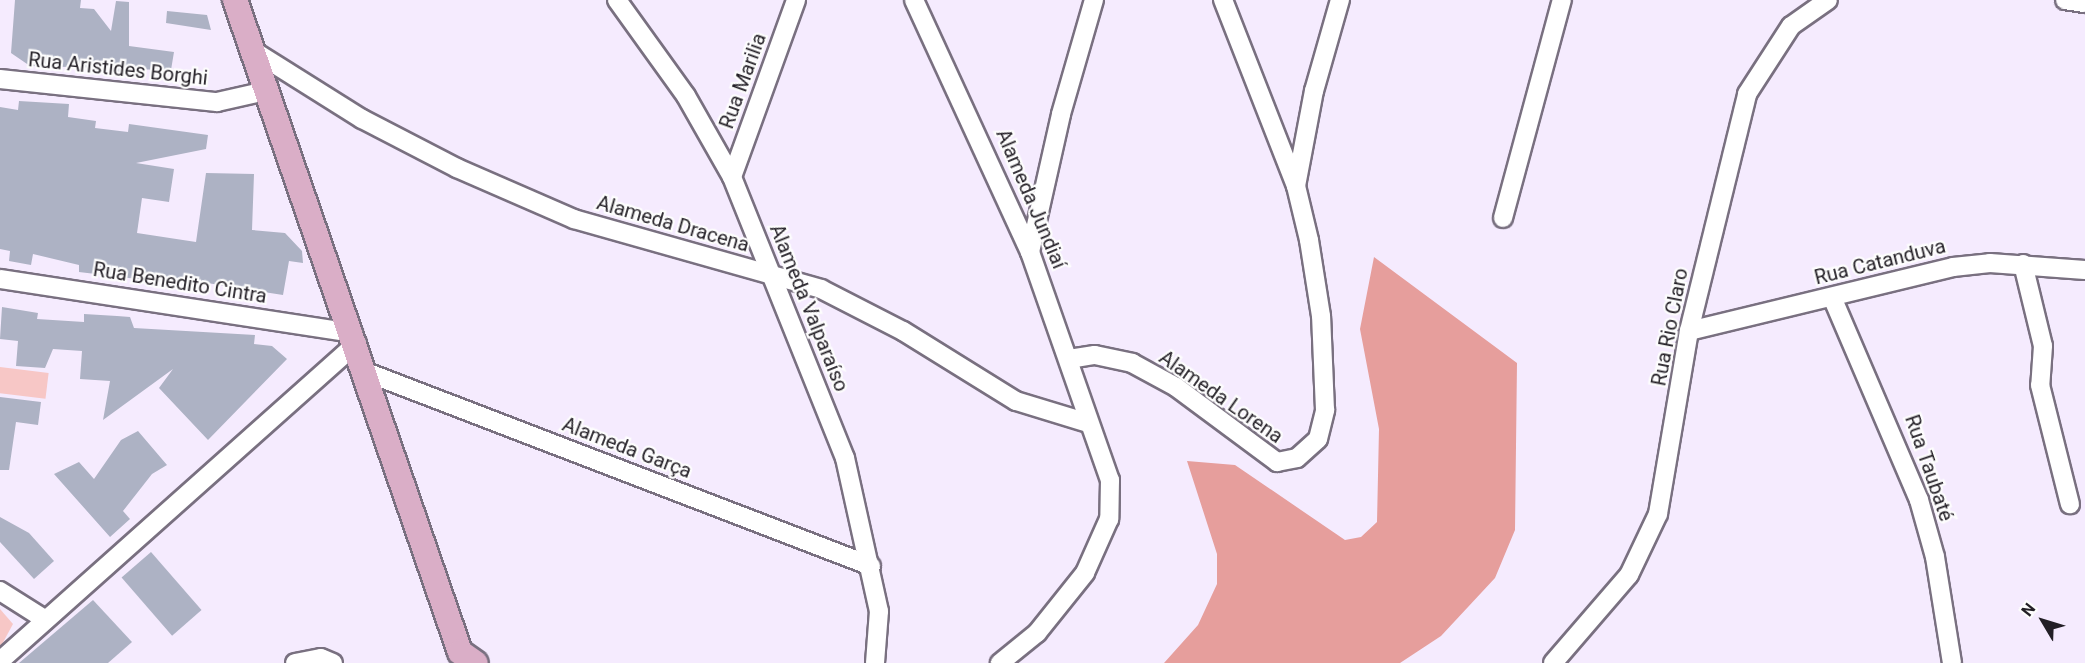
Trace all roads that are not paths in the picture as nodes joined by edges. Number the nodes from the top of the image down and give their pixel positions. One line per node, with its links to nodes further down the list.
1 (235, 0): 12 (main road)
2 (617, 0): 15 (street, Alameda Valparaíso)
3 (796, 0): 15 (street, Rua Marilia)
4 (915, 0): 18 (street, Alameda Jundiaí)
5 (1094, 0): 18 (street)
6 (1223, 0): 16 (street, Alameda Lorena)
7 (1340, 0): 16 (street)
8 (1562, 0): 17 (street)
9 (1828, 0): 24 (street, Rua Rio Claro)
10 (2065, 0): 11 (street)
11 (2085, 3)
12 (252, 50): 14 (main road); 21 (street, Alameda Dracena)
13 (0, 79): 14 (street, Rua Aristides Borghi)
14 (266, 91): 25 (main road)
15 (732, 177): 21 (street, Alameda Valparaíso)
16 (1296, 186): 26 (street, Alameda Lorena)
17 (1503, 218)
18 (1030, 252): 26 (street, Alameda Jundiaí)
19 (2023, 264): 20 (street, Rua Catanduva); 23 (street, Rua Catanduva); 29 (street)
20 (2085, 270)
21 (773, 275): 28 (street, Alameda Dracena); 30 (street, Alameda Valparaíso)
22 (0, 279): 25 (street, Rua Benedito Cintra)
23 (1832, 297): 24 (street, Rua Catanduva); 40 (street, Rua Taubaté)
24 (1689, 331): 39 (street, Rua Rio Claro)
25 (355, 338): 27 (main road); 32 (street)
26 (1069, 359): 28 (street, Alameda Jundiaí)
27 (366, 372): 30 (street, Alameda Garça); 33 (main road)
28 (1088, 423): 38 (street, Alameda Jundiaí)
29 (2070, 504)
30 (871, 566): 37 (street, Alameda Valparaíso)
31 (0, 591): 32 (street)
32 (46, 620): 34 (street)
33 (466, 659)
34 (0, 661)
35 (295, 663): 36 (street)
36 (333, 663)
37 (876, 663)
38 (1000, 663)
39 (1554, 663)
40 (1952, 663)

